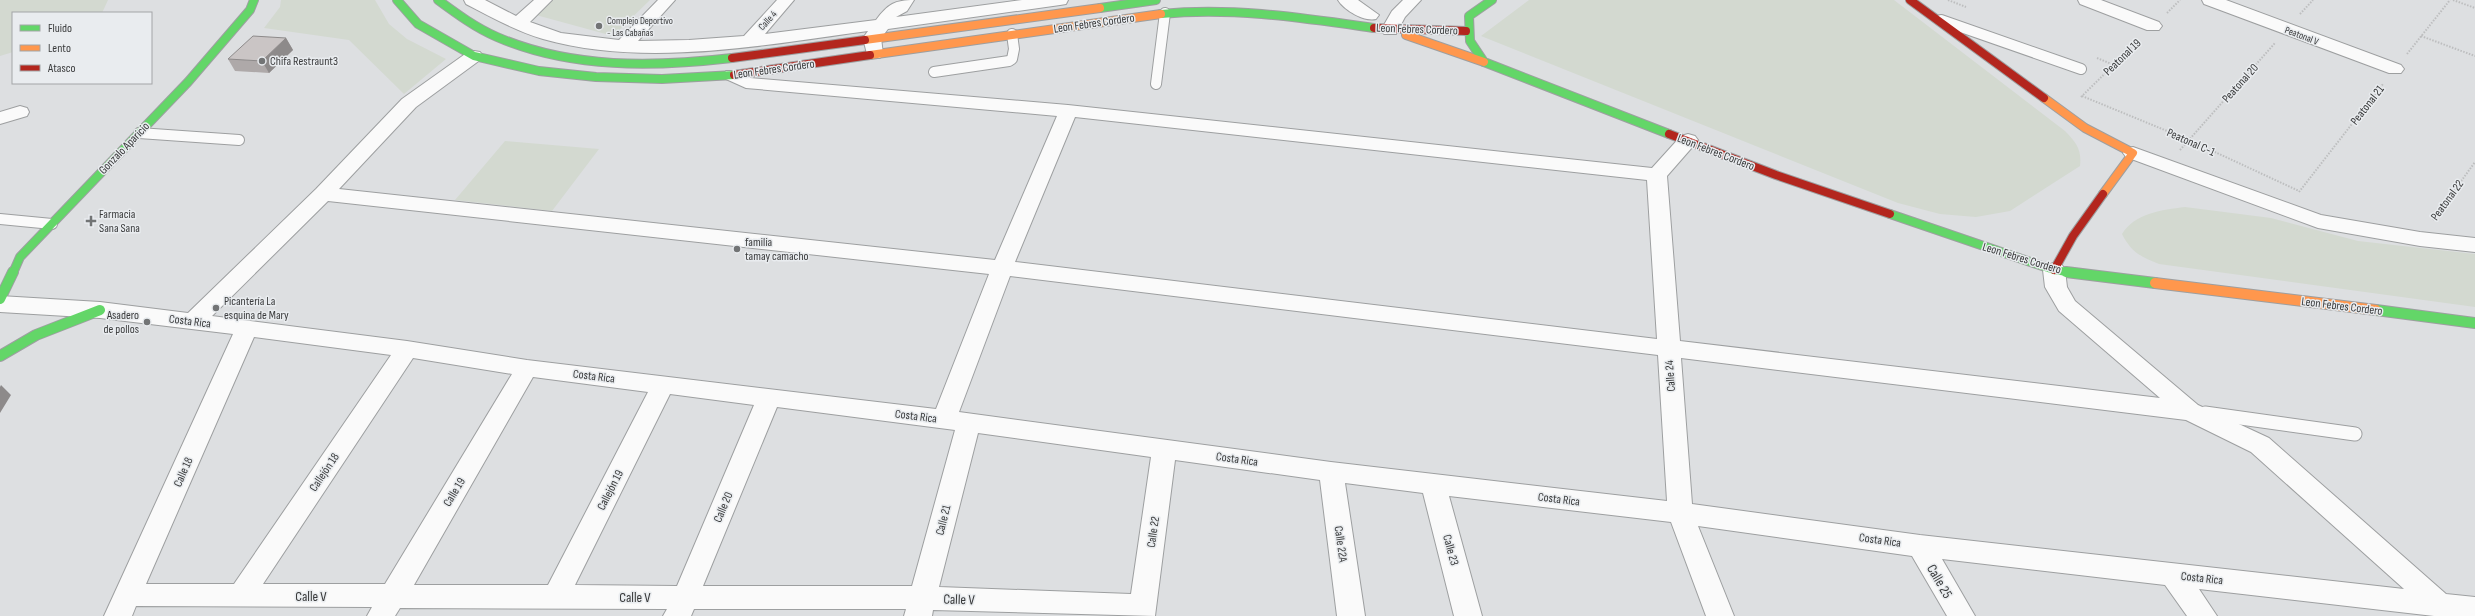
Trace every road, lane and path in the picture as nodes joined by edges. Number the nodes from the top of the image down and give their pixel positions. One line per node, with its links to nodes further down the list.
1 (254, 0): 46 (street, Gonzalo Aparicio)
2 (397, 0): 33 (street, Leon Febres Cordero)
3 (438, 0): 32 (street, Leon Febres Cordero)
4 (472, 0): 24 (street)
5 (544, 0): 24 (street)
6 (667, 0): 31 (street)
7 (786, 0): 30 (street, Calle 4)
8 (906, 0): 20 (street)
9 (1060, 0): 20 (street)
10 (1159, 0): 32 (street, Leon Febres Cordero)
11 (1492, 0): 27 (street)
12 (1910, 0): 23 (street)
13 (2086, 0): 25 (street)
14 (2180, 0): 25 (path, Peatonal 19)
15 (2210, 0): 26 (street, Peatonal V)
16 (2313, 0): 26 (path, Peatonal 20)
17 (2452, 0): 19 (path); 29 (path, Peatonal 21)
18 (1347, 6): 22 (street)
19 (2475, 8)
20 (889, 12): 30 (street); 32 (street)
21 (1165, 13): 22 (street, Leon Febres Cordero); 28 (street, Leon Febres Cordero); 40 (lane)
22 (1392, 15): 27 (street, Leon Febres Cordero); 35 (street)
23 (1934, 18): 36 (lane); 44 (street)
24 (518, 24): 31 (street)
25 (2153, 26): 41 (path, Peatonal 19)
26 (2288, 29): 37 (street, Peatonal V); 49 (path, Peatonal 20)
27 (1466, 31): 35 (street, Leon Febres Cordero)
28 (1012, 34): 32 (street, Leon Febres Cordero); 38 (lane)
29 (2421, 36): 34 (path); 37 (path, Peatonal 21)
30 (749, 41): 31 (street)
31 (623, 46)
32 (873, 46): 39 (street, Leon Febres Cordero)
33 (474, 56): 39 (street, Leon Febres Cordero); 55 (street)
34 (2475, 56)
35 (1484, 62): 48 (street, Leon Febres Cordero)
36 (2081, 69)
37 (2395, 70): 54 (path, Peatonal 21)
38 (934, 72)
39 (732, 75): 42 (street)
40 (1156, 84)
41 (2082, 96): 44 (path, Peatonal 19); 49 (path, Peatonal C-1)
42 (1068, 111): 53 (street); 61 (street)
43 (20, 112): 45 (street)
44 (2062, 112): 50 (street)
45 (0, 118)
46 (139, 133): 47 (lane); 58 (street, Gonzalo Aparicio)
47 (239, 140)
48 (1688, 140): 53 (street); 62 (street, Leon Febres Cordero)
49 (2189, 140): 52 (path, Peatonal 20); 54 (path, Peatonal C-1)
50 (2132, 152): 52 (street); 62 (street)
51 (2475, 162): 59 (path, Peatonal 22)
52 (2166, 165): 56 (street)
53 (1657, 175): 70 (street, Calle 24)
54 (2299, 191): 56 (path, Peatonal 21)
55 (323, 194): 61 (street); 66 (street)
56 (2284, 210): 59 (street)
57 (0, 219): 58 (lane)
58 (52, 224): 63 (street, Gonzalo Aparicio)
59 (2420, 239): 60 (street)
60 (2475, 245)
61 (1002, 268): 70 (street); 76 (street)
62 (2054, 270): 67 (street, Leon Febres Cordero); 75 (street)
63 (0, 299)
64 (0, 304): 65 (street, Costa Rica)
65 (100, 310): 66 (street, Costa Rica); 71 (street)
66 (194, 321): 68 (street, Costa Rica)
67 (2475, 323)
68 (247, 328): 69 (street, Costa Rica); 87 (street, Calle 18)
69 (407, 348): 72 (street, Costa Rica); 85 (street, Callejón 18)
70 (1667, 348): 75 (street); 82 (street, Calle 24)
71 (0, 356)
72 (528, 368): 73 (street, Costa Rica); 88 (street, Calle 19)
73 (664, 384): 74 (street, Costa Rica); 86 (street, Callejón 19)
74 (769, 398): 76 (street, Costa Rica); 89 (street, Calle 20)
75 (2190, 411): 78 (lane); 92 (street)
76 (944, 419): 77 (street, Costa Rica)
77 (968, 424): 79 (street, Costa Rica); 90 (street, Calle 21)
78 (2355, 434)
79 (1164, 449): 80 (street, Costa Rica); 93 (street, Calle 22)
80 (1331, 472): 81 (street, Costa Rica); 94 (street, Calle 22A)
81 (1433, 484): 82 (street, Costa Rica); 95 (street, Calle 23)
82 (1680, 514): 83 (street, Costa Rica); 96 (street, Calle 24)
83 (1920, 546): 84 (street, Costa Rica); 97 (street, Calle 25)
84 (2173, 575): 92 (street, Costa Rica); 98 (street)
85 (241, 595): 87 (street, Calle V); 88 (street, Calle V)
86 (556, 596): 88 (street, Calle V); 89 (street, Calle V)
87 (123, 606)
88 (386, 606)
89 (681, 606): 90 (street, Calle V)
90 (921, 607): 93 (street, Calle V)
91 (2475, 609): 92 (street, Costa Rica)
92 (2444, 610)
93 (1142, 611)
94 (1351, 616)
95 (1468, 616)
96 (1720, 616)
97 (1960, 616)
98 (2203, 616)

